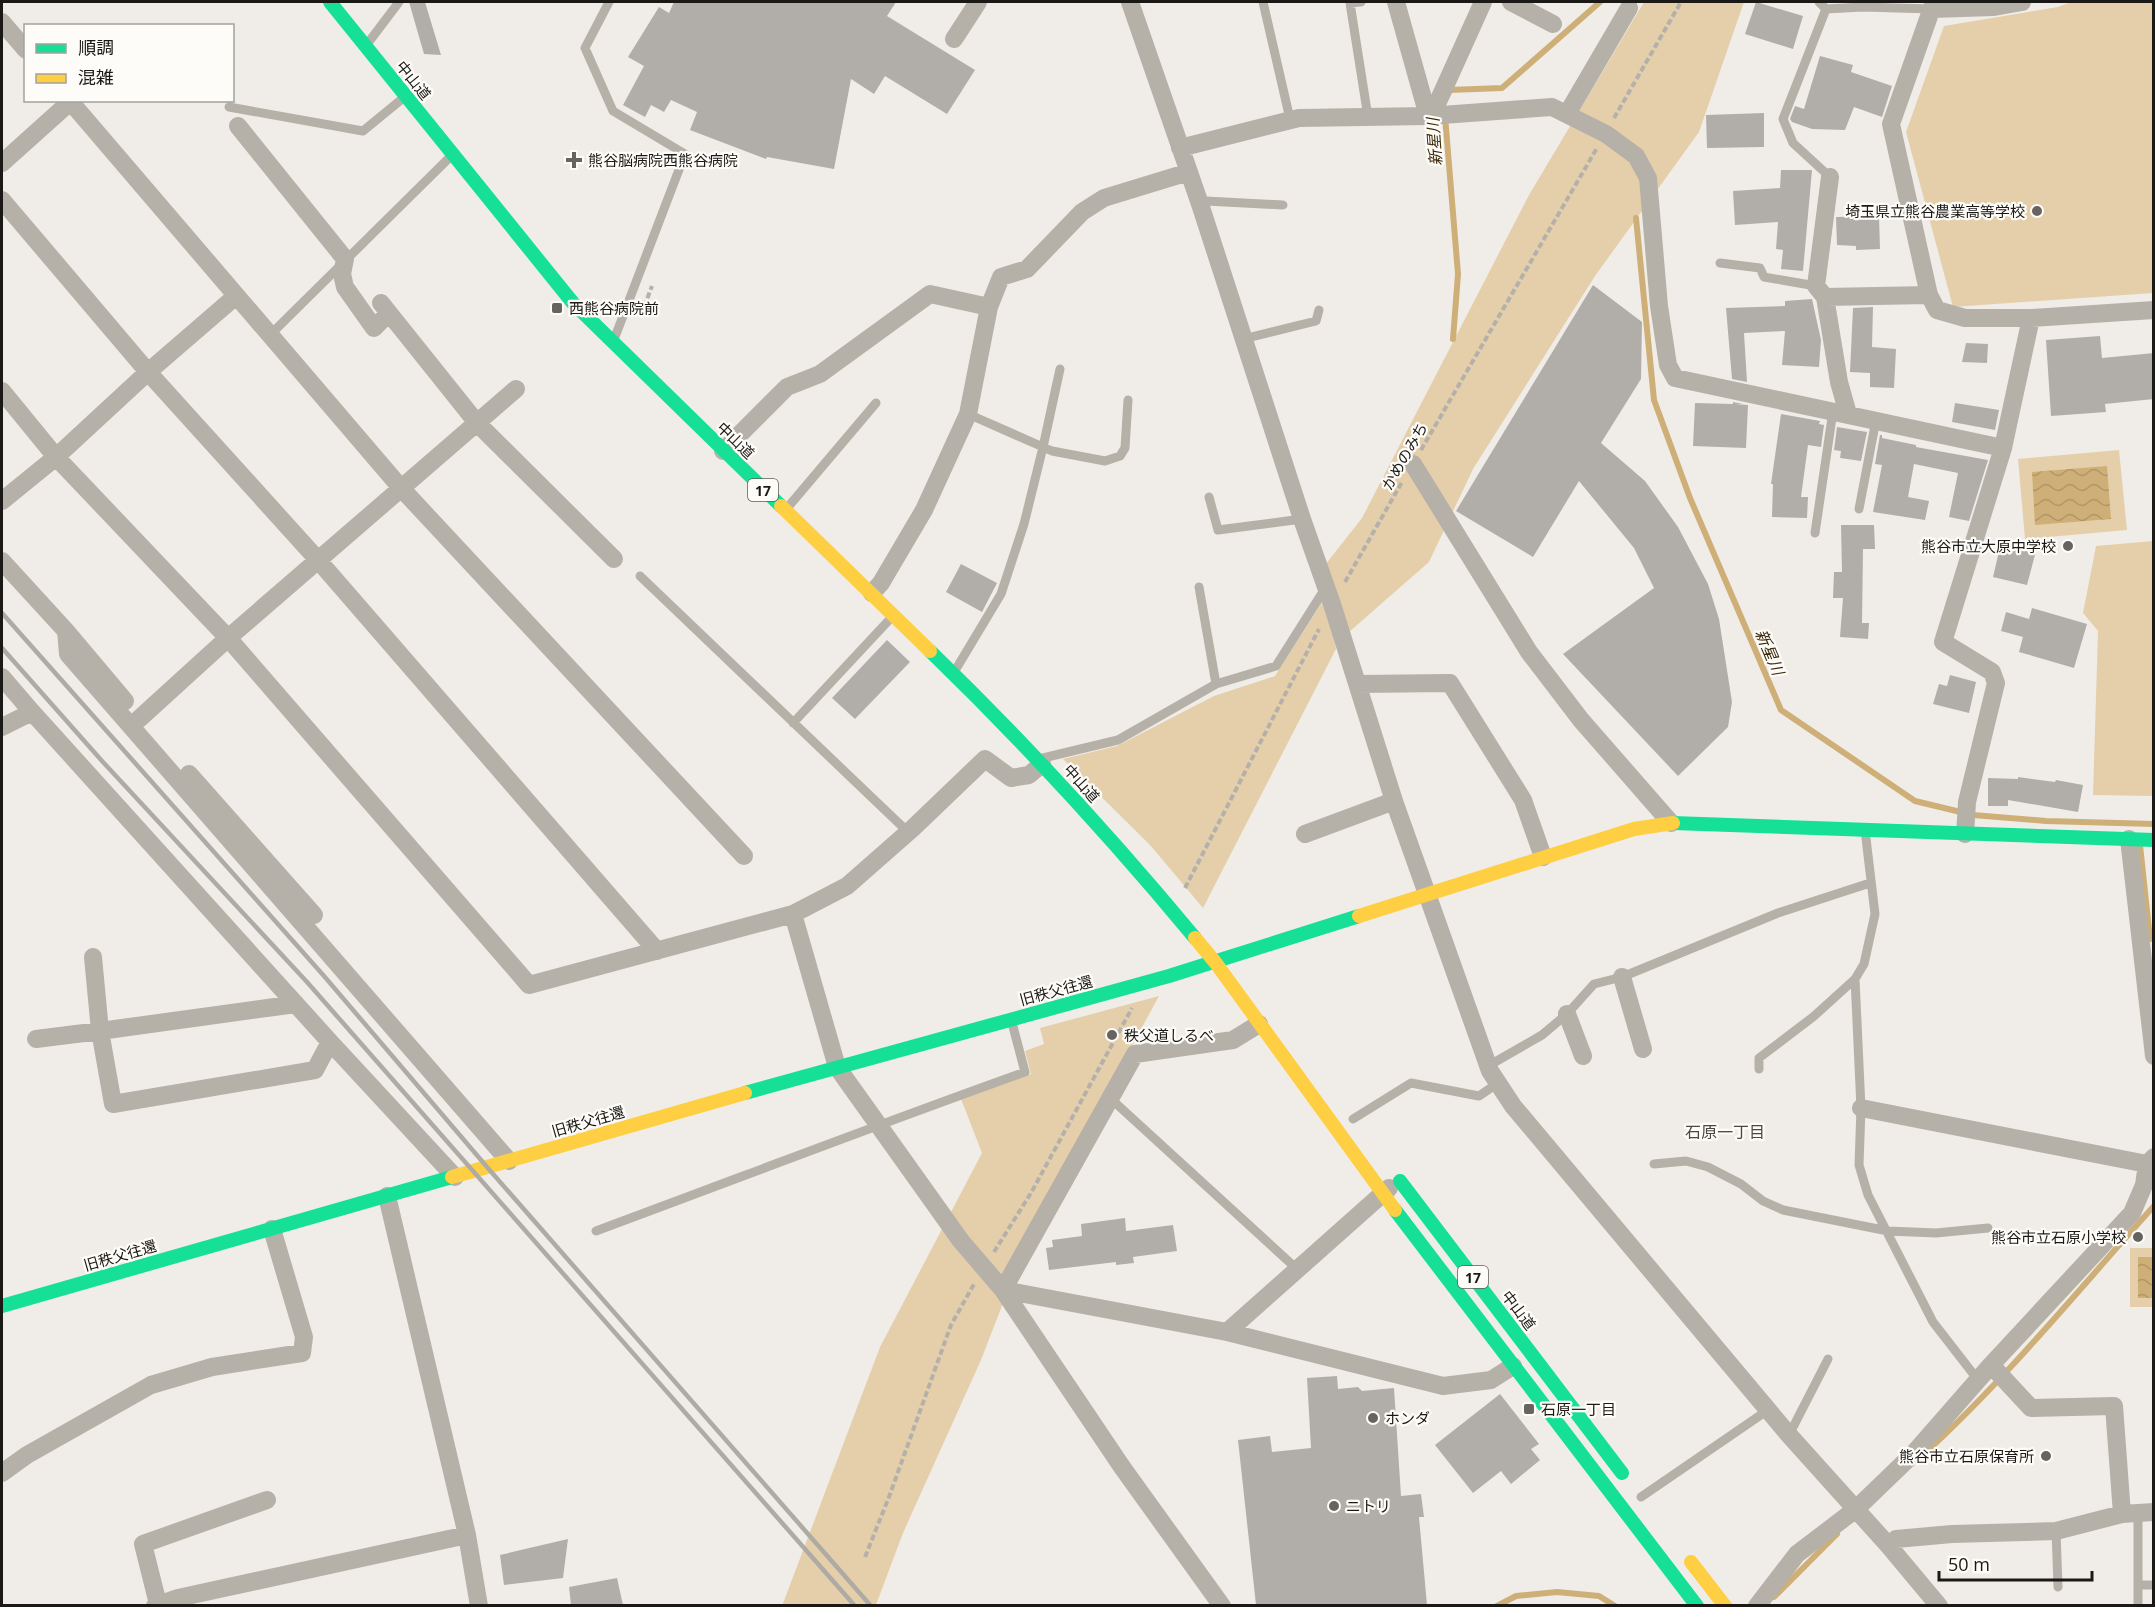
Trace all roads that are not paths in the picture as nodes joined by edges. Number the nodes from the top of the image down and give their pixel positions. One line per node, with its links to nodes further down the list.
1 (330, 2): 18 (main road, 中山道 / 17)
2 (399, 2): 18 (lane)
3 (609, 2): 48 (lane)
4 (978, 2): 17 (street)
5 (1130, 2): 29 (street)
6 (1263, 2): 27 (lane)
7 (1361, 2): 26 (lane)
8 (1396, 2): 25 (street)
9 (1483, 2): 25 (street)
10 (1511, 2): 16 (street)
11 (2022, 2): 13 (street)
12 (1822, 5): 13 (lane); 33 (lane)
13 (1933, 5): 40 (street)
14 (1629, 8): 24 (street)
15 (2, 22): 19 (street)
16 (1553, 24)
17 (954, 39)
18 (366, 46): 20 (main road, 中山道 / 17)
19 (24, 48)
20 (406, 96): 23 (lane); 30 (main road, 中山道 / 17)
21 (68, 102): 31 (street)
22 (70, 102): 41 (street)
23 (229, 107)
24 (1567, 114): 25 (street); 55 (street)
25 (1430, 116): 26 (street)
26 (1368, 117): 27 (street)
27 (1290, 119): 29 (street)
28 (238, 126): 37 (street)
29 (1180, 148): 32 (street)
30 (453, 154): 37 (lane); 48 (main road, 中山道 / 17)
31 (2, 164)
32 (1189, 172): 35 (street); 42 (street)
33 (1830, 177): 39 (street)
34 (2, 200): 50 (street)
35 (1200, 204): 36 (lane); 47 (street)
36 (1283, 205)
37 (345, 259): 46 (lane); 58 (street)
38 (1720, 263): 39 (lane)
39 (1820, 292): 40 (street); 55 (street)
40 (1929, 295): 45 (street)
41 (236, 296): 46 (street); 50 (street)
42 (989, 307): 56 (street); 61 (street)
43 (1319, 310): 47 (lane)
44 (2154, 310): 45 (street)
45 (2031, 318): 60 (street)
46 (270, 335): 64 (street)
47 (1243, 339): 69 (street)
48 (612, 342): 61 (main road, 中山道 / 17)
49 (1060, 369): 59 (lane)
50 (148, 372): 62 (street); 72 (street)
51 (516, 389): 58 (street)
52 (2, 391): 62 (street)
53 (1128, 400): 59 (lane)
54 (876, 403): 68 (lane)
55 (1841, 413): 57 (street); 70 (lane)
56 (968, 414): 59 (lane); 77 (street)
57 (1876, 420): 60 (street); 67 (lane)
58 (477, 423): 64 (street); 71 (street)
59 (1043, 447): 81 (lane)
60 (2003, 448): 93 (street)
61 (723, 451): 68 (main road, 中山道 / 17)
62 (56, 457): 66 (street); 80 (street)
63 (1413, 464): 91 (street)
64 (401, 488): 72 (street); 98 (street)
65 (1209, 497): 69 (lane)
66 (2, 501)
67 (1859, 508)
68 (785, 510): 77 (main road, 中山道 / 17)
69 (1302, 519): 75 (street)
70 (1815, 533)
71 (614, 559)
72 (318, 560): 80 (street); 104 (street)
73 (2, 561): 79 (street)
74 (640, 576): 87 (lane)
75 (1326, 586): 83 (lane); 84 (street)
76 (1199, 587): 83 (lane)
77 (872, 593): 78 (main road, 中山道 / 17)
78 (894, 615): 81 (main road, 中山道 / 17); 87 (lane)
79 (66, 631): 86 (street); 128 (street)
80 (228, 638): 86 (street); 104 (street)
81 (953, 673): 89 (main road, 中山道 / 17)
82 (2, 677): 85 (street)
83 (1216, 684): 89 (lane)
84 (1357, 684): 90 (street); 99 (street)
85 (32, 712): 88 (street); 110 (street)
86 (139, 719): 103 (street)
87 (793, 723): 94 (lane)
88 (2, 727)
89 (1040, 762): 94 (street); 106 (main road, 中山道 / 17)
90 (1394, 801): 95 (street); 101 (street)
91 (1671, 824): 92 (main road, 旧秩父往還); 99 (main road, 旧秩父往還)
92 (1865, 830): 93 (main road, 旧秩父往還); 100 (lane)
93 (1965, 831): 96 (main road, 旧秩父往還)
94 (908, 832): 102 (street)
95 (1305, 834)
96 (2130, 839): 97 (main road, 旧秩父往還); 119 (street)
97 (2153, 840)
98 (744, 856)
99 (1544, 856): 101 (main road, 旧秩父往還)
100 (1870, 883): 108 (lane); 109 (lane)
101 (1428, 894): 106 (main road, 旧秩父往還); 122 (street)
102 (793, 914): 104 (street); 120 (street)
103 (314, 915)
104 (657, 951)
105 (93, 957): 114 (street)
106 (1215, 962): 107 (main road, 中山道 / 17); 112 (main road, 旧秩父往還); 113 (main road, 中山道 / 17)
107 (1235, 969)
108 (1622, 977): 111 (lane); 117 (street)
109 (1855, 979): 121 (lane); 124 (lane)
110 (296, 1004): 114 (street); 116 (street)
111 (1567, 1014): 118 (street); 122 (lane)
112 (1011, 1019): 120 (main road, 旧秩父往還); 126 (lane)
113 (1259, 1024): 123 (street); 132 (main road, 中山道 / 17)
114 (100, 1031): 115 (street); 116 (street)
115 (36, 1039)
116 (330, 1042): 130 (street)
117 (1643, 1048)
118 (1583, 1056)
119 (2154, 1056)
120 (837, 1067): 126 (street); 128 (main road, 旧秩父往還)
121 (1759, 1069)
122 (1494, 1077): 125 (lane); 146 (street)
123 (1110, 1098): 138 (lane); 139 (street)
124 (1861, 1108): 127 (street); 137 (lane)
125 (1353, 1119)
126 (880, 1124): 136 (lane); 139 (street)
127 (2150, 1160): 143 (street)
128 (510, 1161): 130 (main road, 旧秩父往還)
129 (1654, 1164): 137 (lane)
130 (455, 1176): 133 (main road, 旧秩父往還)
131 (1396, 1176): 132 (street); 150 (main road, 中山道 / 17)
132 (1382, 1193): 138 (street); 144 (main road, 中山道 / 17)
133 (387, 1196): 135 (main road, 旧秩父往還); 154 (street)
134 (1988, 1228): 137 (lane)
135 (272, 1229): 140 (main road, 旧秩父往還); 148 (street)
136 (596, 1231)
137 (1888, 1231): 145 (lane)
138 (1297, 1269): 141 (street)
139 (1003, 1290): 141 (street); 162 (street)
140 (2, 1306)
141 (1227, 1332): 144 (street)
142 (1828, 1359): 147 (lane)
143 (1991, 1365): 145 (street); 151 (street)
144 (1513, 1366): 163 (main road, 中山道 / 17)
145 (1977, 1380): 152 (street)
146 (1768, 1410): 147 (street); 150 (lane)
147 (1789, 1435): 152 (street)
148 (2, 1473)
149 (267, 1500): 160 (street)
150 (1644, 1502)
151 (2138, 1513): 153 (street); 157 (lane)
152 (1861, 1515): 155 (street); 165 (street)
153 (2056, 1531): 155 (street); 159 (lane)
154 (467, 1535): 160 (street); 161 (street)
155 (1888, 1545): 166 (street)
156 (1683, 1551): 164 (main road)
157 (2138, 1585): 158 (lane); 167 (lane)
158 (2154, 1585)
159 (2058, 1587)
160 (157, 1605)
161 (479, 1605)
162 (1222, 1605)
163 (1697, 1605)
164 (1725, 1605)
165 (1757, 1605)
166 (1939, 1605)
167 (2138, 1605)

